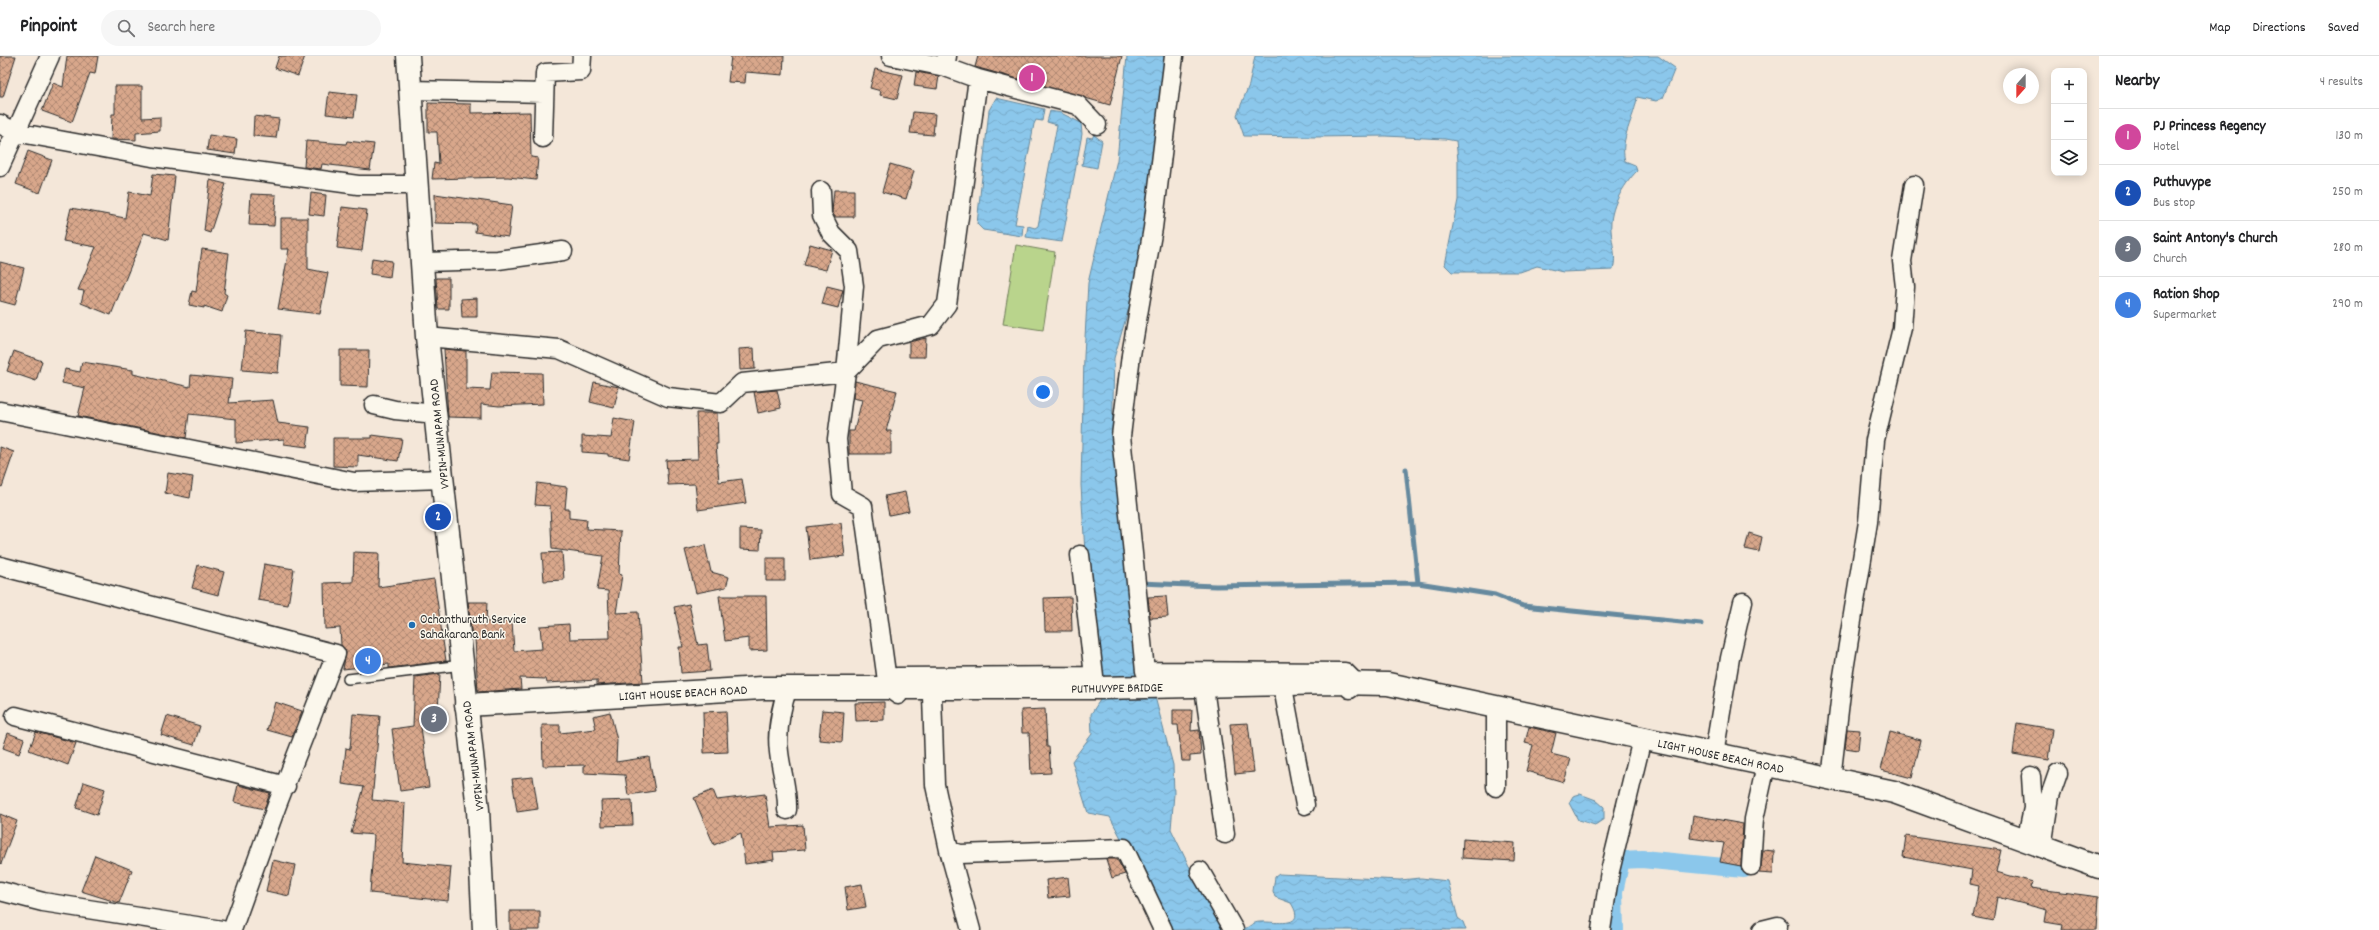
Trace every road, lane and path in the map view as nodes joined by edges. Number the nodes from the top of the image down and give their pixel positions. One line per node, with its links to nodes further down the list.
1 (50, 56): 11 (street)
2 (408, 56): 8 (main road, VYPIN-MUNAPAM ROAD)
3 (582, 56): 9 (street)
4 (891, 56): 6 (street)
5 (1174, 56): 31 (street)
6 (946, 62): 7 (street)
7 (978, 79): 10 (street); 20 (street)
8 (410, 90): 9 (street); 14 (main road, VYPIN-MUNAPAM ROAD)
9 (544, 93): 12 (street)
10 (1097, 125)
11 (8, 128): 13 (street); 14 (street)
12 (543, 138)
13 (0, 167)
14 (416, 185): 18 (main road, VYPIN-MUNAPAM ROAD)
15 (1914, 185): 47 (street)
16 (821, 191): 20 (street)
17 (563, 251): 18 (street)
18 (422, 262): 19 (main road, VYPIN-MUNAPAM ROAD)
19 (427, 337): 20 (street); 23 (main road, VYPIN-MUNAPAM ROAD)
20 (846, 372): 33 (street)
21 (374, 405): 23 (street)
22 (0, 411): 24 (street)
23 (436, 414): 24 (main road, VYPIN-MUNAPAM ROAD)
24 (443, 479): 28 (main road, VYPIN-MUNAPAM ROAD)
25 (1080, 555): 33 (street)
26 (0, 566): 48 (street)
27 (1743, 602): 43 (street)
28 (462, 665): 29 (lane); 39 (main road, VYPIN-MUNAPAM ROAD)
29 (348, 679)
30 (1333, 683): 31 (main road, LIGHT HOUSE BEACH ROAD); 33 (main road, PUTHUVYPE BRIDGE)
31 (1356, 683): 34 (street); 40 (main road, LIGHT HOUSE BEACH ROAD)
32 (788, 688): 33 (main road, LIGHT HOUSE BEACH ROAD); 39 (main road, LIGHT HOUSE BEACH ROAD); 51 (street)
33 (894, 688): 37 (street)
34 (1284, 694): 36 (street); 50 (street)
35 (1156, 695): 36 (street)
36 (1205, 695): 52 (street)
37 (932, 696): 38 (street); 54 (street)
38 (1092, 696)
39 (466, 705): 61 (main road, VYPIN-MUNAPAM ROAD)
40 (1496, 708): 42 (main road, LIGHT HOUSE BEACH ROAD); 49 (street)
41 (15, 716): 48 (street)
42 (1642, 739): 43 (main road, LIGHT HOUSE BEACH ROAD); 65 (street)
43 (1714, 754): 44 (main road, LIGHT HOUSE BEACH ROAD)
44 (1766, 765): 47 (main road, LIGHT HOUSE BEACH ROAD); 55 (street)
45 (2058, 773): 53 (street)
46 (2031, 776): 53 (street)
47 (1831, 779): 53 (main road, LIGHT HOUSE BEACH ROAD)
48 (286, 786): 60 (street)
49 (1496, 787)
50 (1305, 805)
51 (787, 810)
52 (1225, 834)
53 (2034, 844): 56 (main road, LIGHT HOUSE BEACH ROAD)
54 (949, 850): 62 (street); 63 (street)
55 (1751, 866)
56 (2099, 867)
57 (1200, 871): 64 (street)
58 (0, 891): 59 (street)
59 (222, 930)
60 (232, 930)
61 (484, 930)
62 (971, 930)
63 (1163, 930)
64 (1234, 930)
65 (1601, 930)

